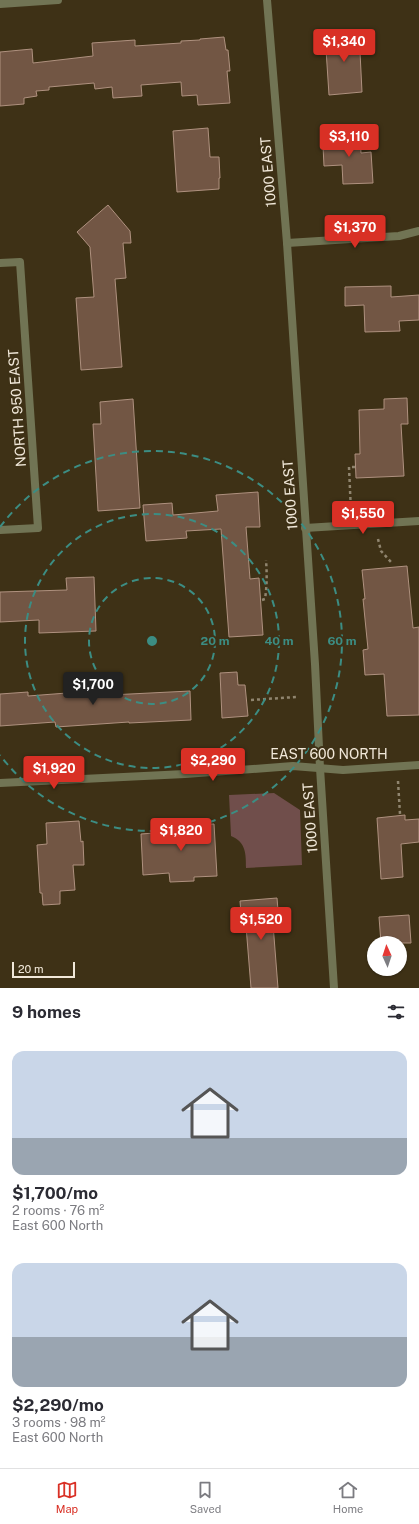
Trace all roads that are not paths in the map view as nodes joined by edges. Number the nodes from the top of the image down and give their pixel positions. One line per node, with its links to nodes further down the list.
1 (58, 0): 3 (street)
2 (267, 0): 5 (street, 1000 EAST)
3 (0, 4)
4 (419, 231): 5 (street)
5 (286, 243): 8 (street, 1000 EAST)
6 (0, 263): 9 (street, NORTH 950 EAST)
7 (419, 521): 8 (street)
8 (305, 528): 11 (street, 1000 EAST)
9 (0, 530)
10 (419, 766): 11 (street, EAST 600 NORTH)
11 (320, 768): 12 (street, EAST 600 NORTH); 13 (street, 1000 EAST)
12 (0, 783)
13 (334, 988)

